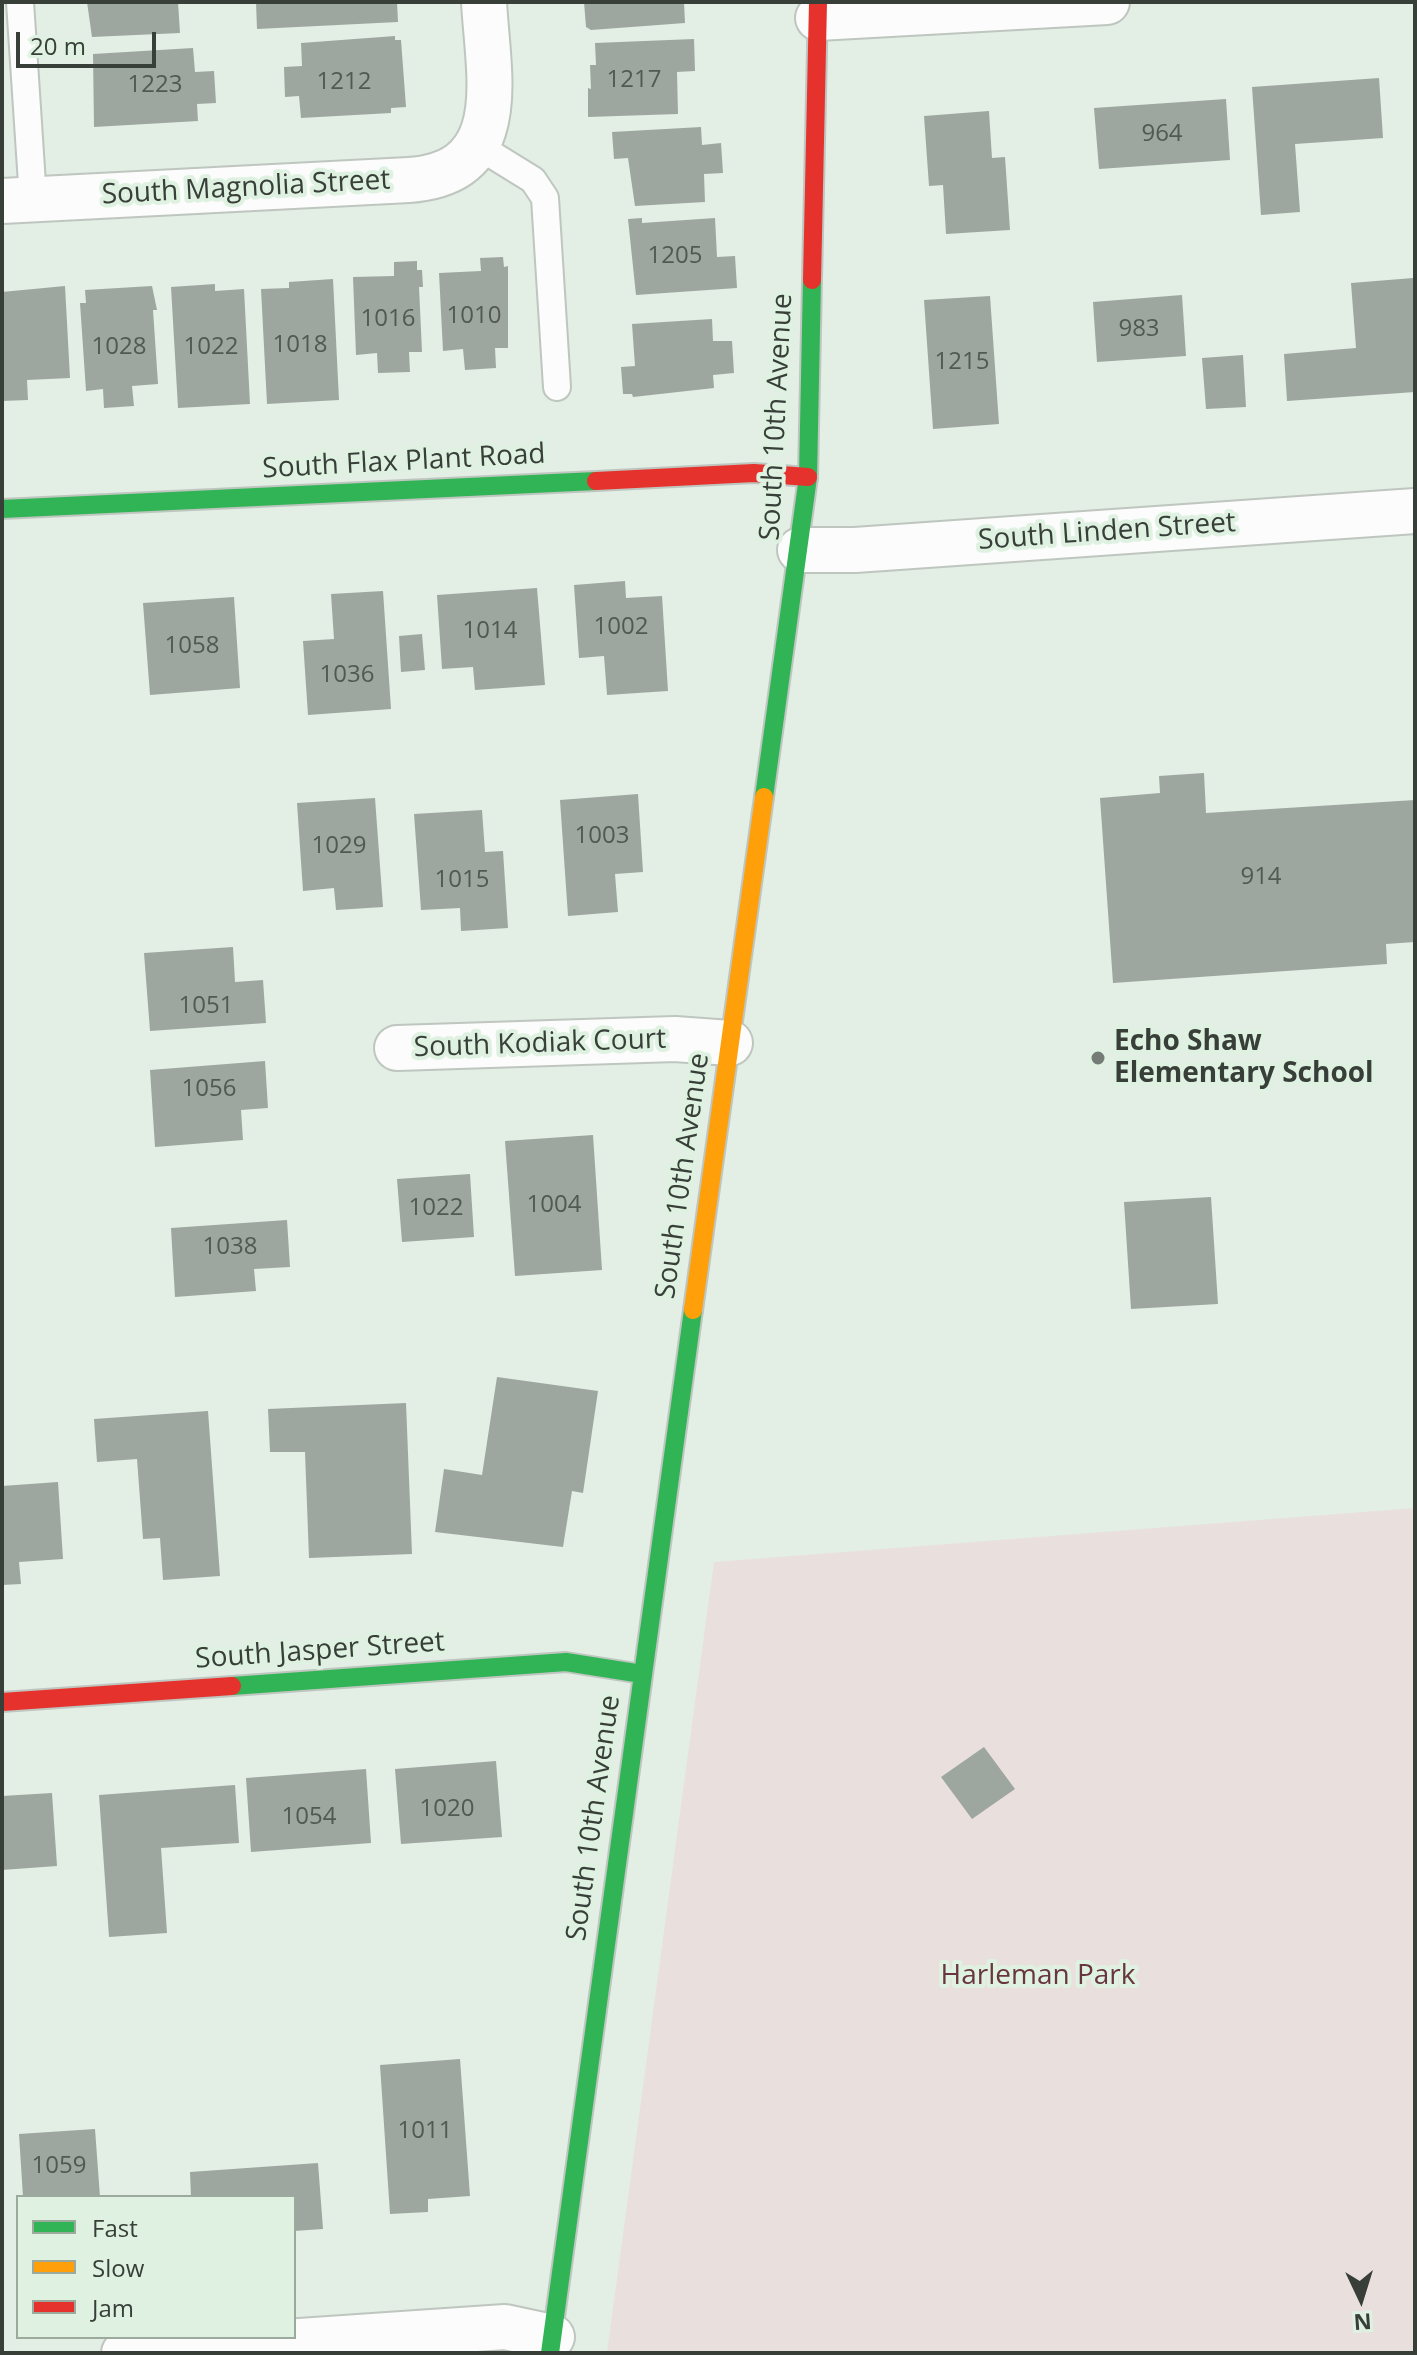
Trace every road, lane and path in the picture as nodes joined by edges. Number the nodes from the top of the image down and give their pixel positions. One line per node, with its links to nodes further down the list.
1 (20, 2): 6 (lane)
2 (484, 2): 5 (street)
3 (1107, 2): 4 (street)
4 (818, 10): 8 (main road, South 10th Avenue)
5 (478, 146): 6 (street, South Magnolia Street); 7 (lane)
6 (17, 200)
7 (557, 387)
8 (808, 477): 9 (main road, South Flax Plant Road); 11 (main road, South 10th Avenue)
9 (2, 509)
10 (1415, 511): 11 (street, South Linden Street)
11 (800, 550): 12 (main road, South 10th Avenue)
12 (730, 1043): 13 (street, South Kodiak Court); 14 (main road, South 10th Avenue)
13 (397, 1048)
14 (642, 1674): 15 (main road, South Jasper Street); 16 (main road, South 10th Avenue)
15 (2, 1702)
16 (551, 2345): 17 (street)
17 (124, 2353)

